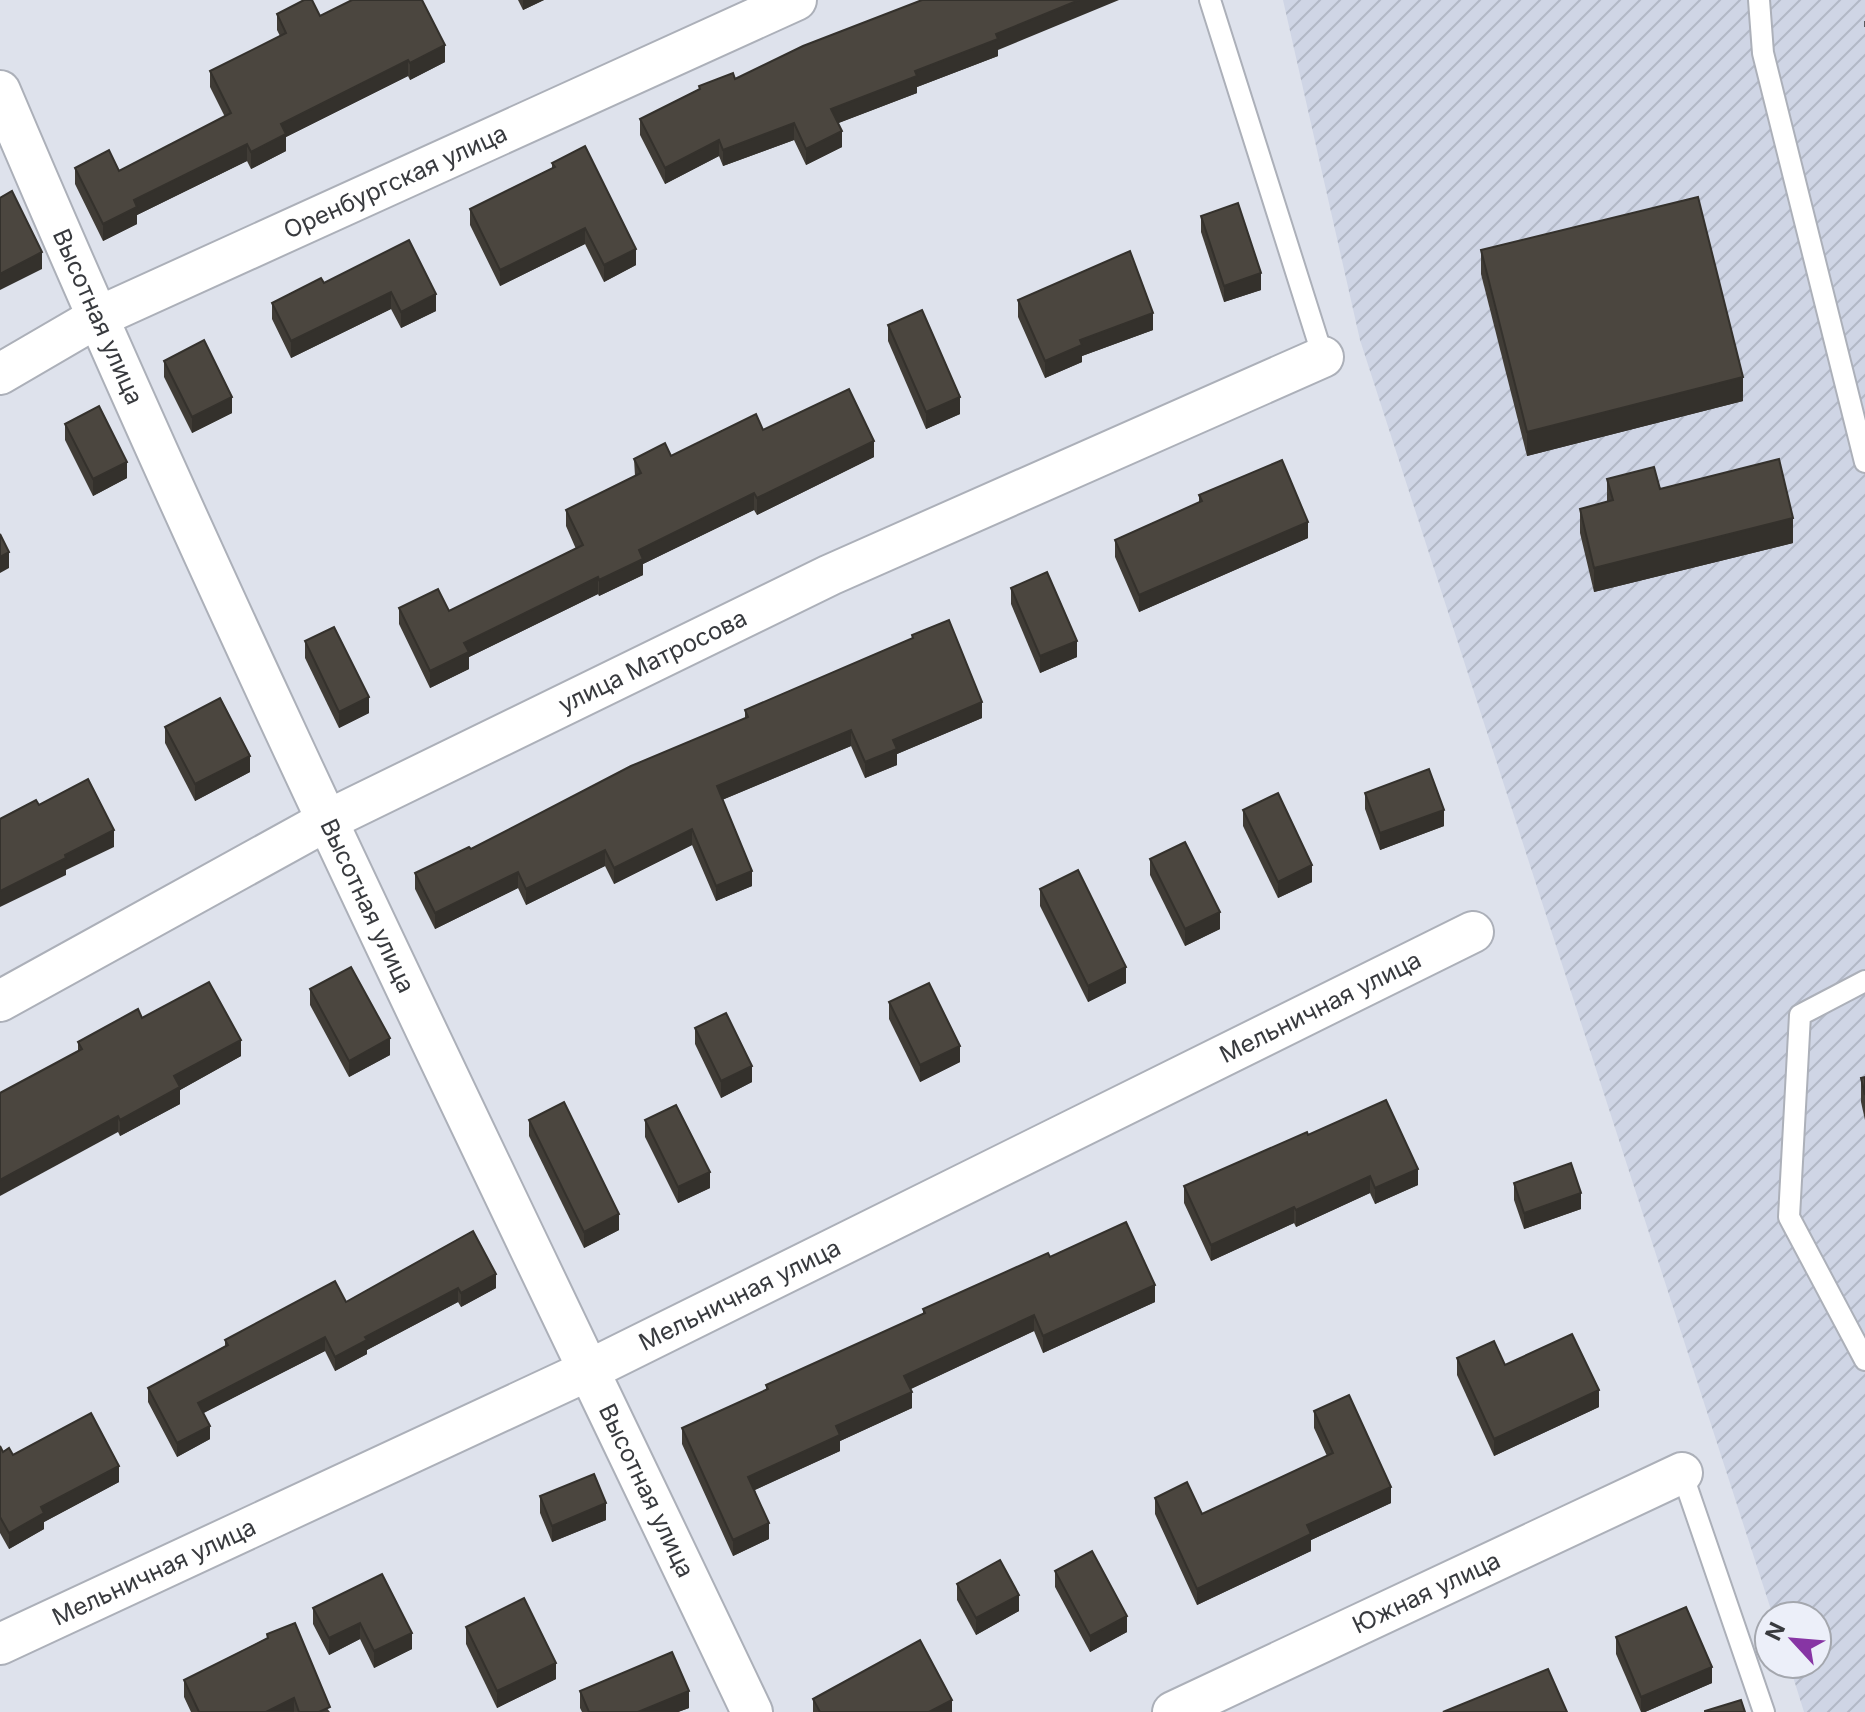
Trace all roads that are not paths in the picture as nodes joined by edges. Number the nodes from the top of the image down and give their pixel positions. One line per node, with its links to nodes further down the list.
1 (796, 0): 5 (street, Оренбургская улица)
2 (1210, 0): 6 (lane)
3 (1759, 0): 8 (lane)
4 (0, 91): 5 (street, Высотная улица)
5 (96, 318): 7 (street, Оренбургская улица); 9 (street, Высотная улица)
6 (1323, 357): 9 (street, улица Матросова)
7 (0, 374)
8 (1865, 462)
9 (326, 821): 12 (street, улица Матросова); 14 (street, Высотная улица)
10 (1473, 932): 14 (street, Мельничная улица)
11 (1865, 981): 13 (lane)
12 (0, 1001)
13 (1865, 1360)
14 (589, 1370): 16 (street, Мельничная улица); 17 (street, Высотная улица)
15 (1682, 1473): 18 (street, Южная улица); 19 (lane)
16 (0, 1644)
17 (752, 1712)
18 (1173, 1712)
19 (1764, 1712)

